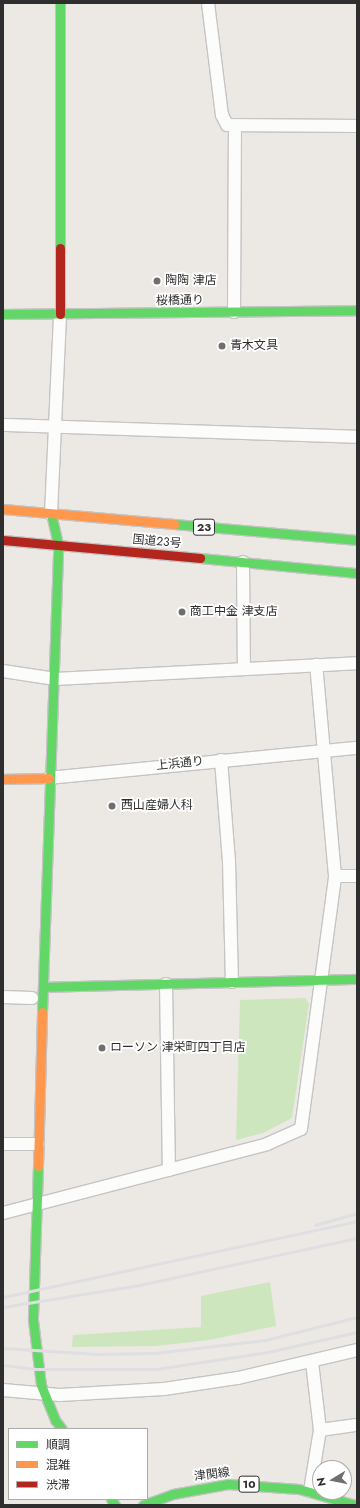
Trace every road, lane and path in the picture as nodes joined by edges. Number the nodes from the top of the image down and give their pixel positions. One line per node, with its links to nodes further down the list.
1 (60, 3): 8 (main road)
2 (208, 3): 4 (street)
3 (357, 126): 4 (street)
4 (235, 127): 6 (street)
5 (357, 310): 6 (main road, 桜橋通り)
6 (234, 312): 8 (main road, 桜橋通り)
7 (3, 314): 8 (main road, 桜橋通り)
8 (60, 314): 10 (street)
9 (3, 425): 10 (street)
10 (57, 428): 11 (street); 13 (street)
11 (357, 437)
12 (3, 510): 13 (main road, 国道23号 / 23)
13 (51, 514): 15 (main road, 国道23号 / 23); 16 (main road)
14 (3, 540): 16 (main road, 国道23号)
15 (357, 540)
16 (58, 544): 17 (main road, 国道23号); 23 (main road)
17 (243, 562): 18 (main road, 国道23号); 21 (street)
18 (357, 573)
19 (357, 662): 20 (street)
20 (316, 665): 21 (street); 25 (street)
21 (244, 669): 23 (street)
22 (3, 671): 23 (street)
23 (55, 679): 27 (main road)
24 (357, 748): 25 (street, 上浜通り)
25 (325, 751): 26 (street, 上浜通り); 29 (street)
26 (221, 760): 27 (street, 上浜通り); 33 (street)
27 (49, 778): 28 (main road, 上浜通り); 35 (main road)
28 (3, 779)
29 (335, 876): 30 (street); 32 (street)
30 (357, 876)
31 (357, 979): 32 (main road)
32 (321, 980): 33 (main road); 40 (street)
33 (232, 982): 34 (main road)
34 (166, 984): 35 (main road); 40 (street)
35 (44, 987): 39 (main road)
36 (3, 997): 37 (street)
37 (32, 998)
38 (3, 1144): 39 (street)
39 (38, 1144): 41 (main road)
40 (169, 1170): 41 (street)
41 (35, 1206): 42 (street); 46 (main road)
42 (3, 1213)
43 (357, 1350): 44 (street)
44 (312, 1362): 46 (street); 49 (street)
45 (3, 1390): 46 (street)
46 (45, 1394): 48 (main road)
47 (357, 1425): 49 (street)
48 (61, 1428)
49 (320, 1430): 50 (street)
50 (310, 1491): 51 (main road, 津関線 / 10); 52 (main road, 津関線 / 10)
51 (143, 1505)
52 (355, 1505)

